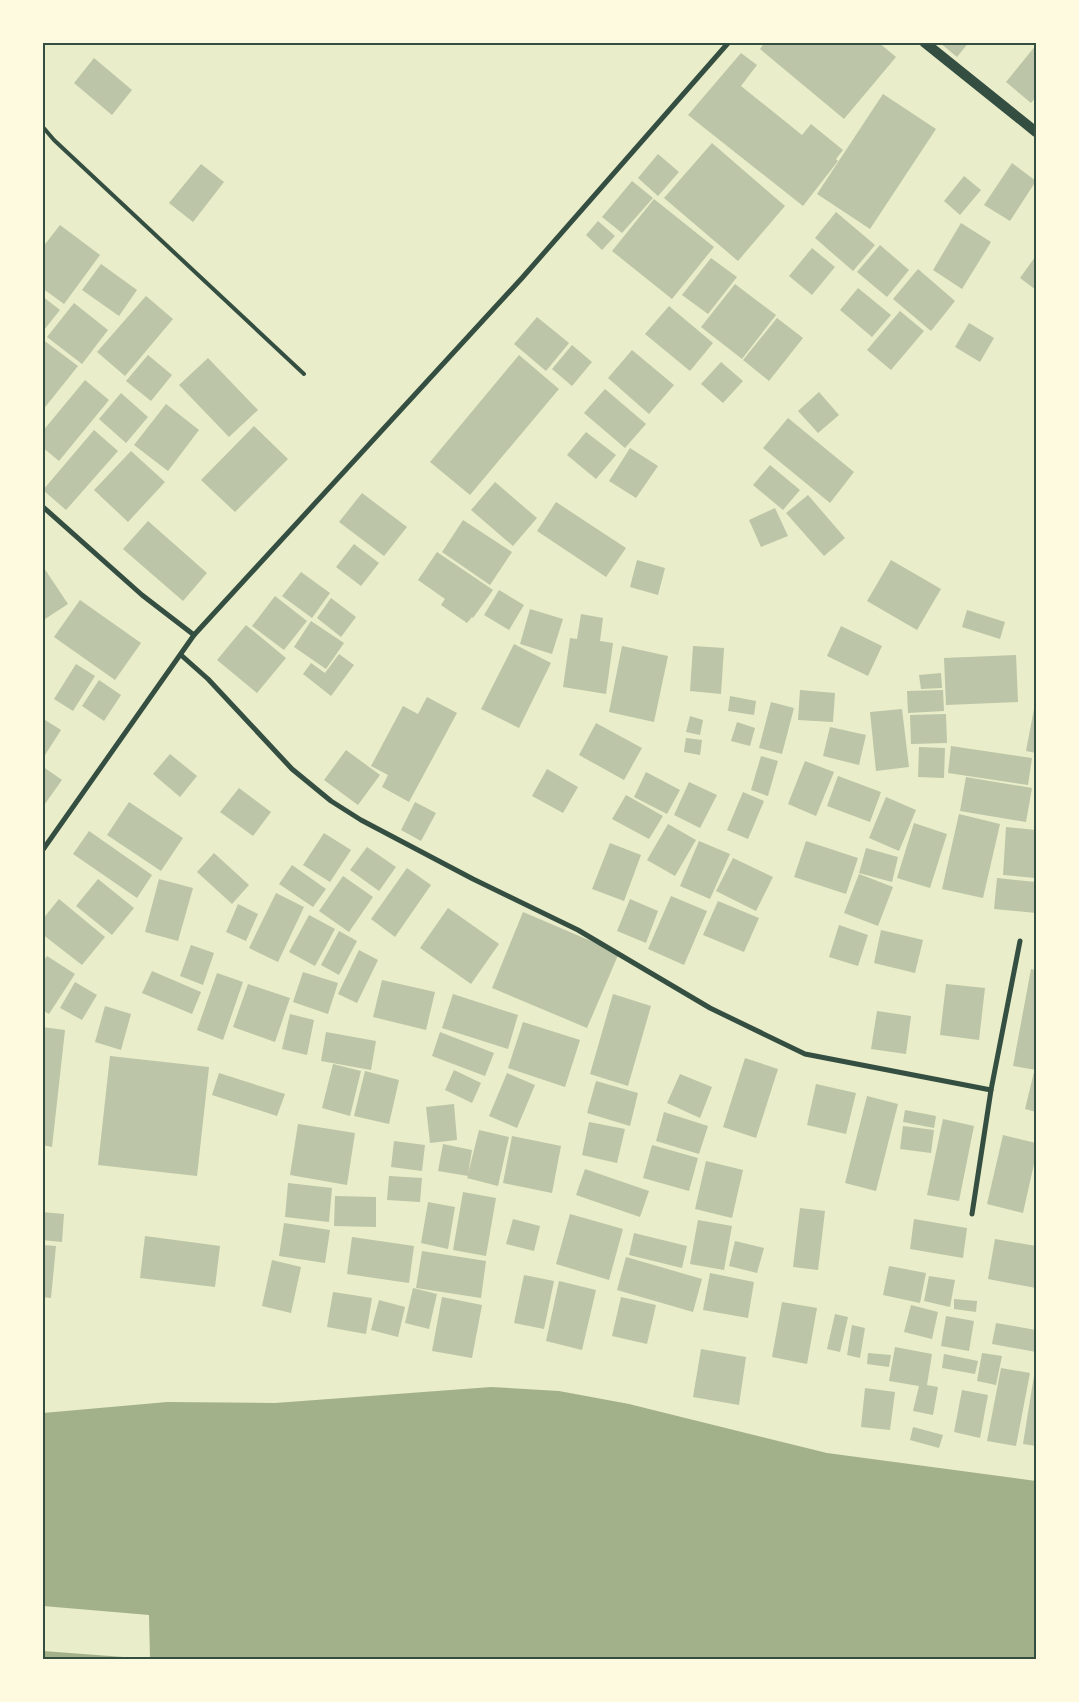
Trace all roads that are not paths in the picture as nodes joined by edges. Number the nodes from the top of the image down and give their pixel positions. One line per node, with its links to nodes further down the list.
1 (729, 42): 7 (street)
2 (924, 42): 4 (main road)
3 (42, 126): 5 (lane)
4 (1036, 132)
5 (304, 374)
6 (42, 506): 7 (street)
7 (194, 635): 8 (street)
8 (181, 655): 9 (street); 11 (street)
9 (42, 850)
10 (1020, 941): 11 (street)
11 (992, 1090): 12 (street)
12 (972, 1214)

